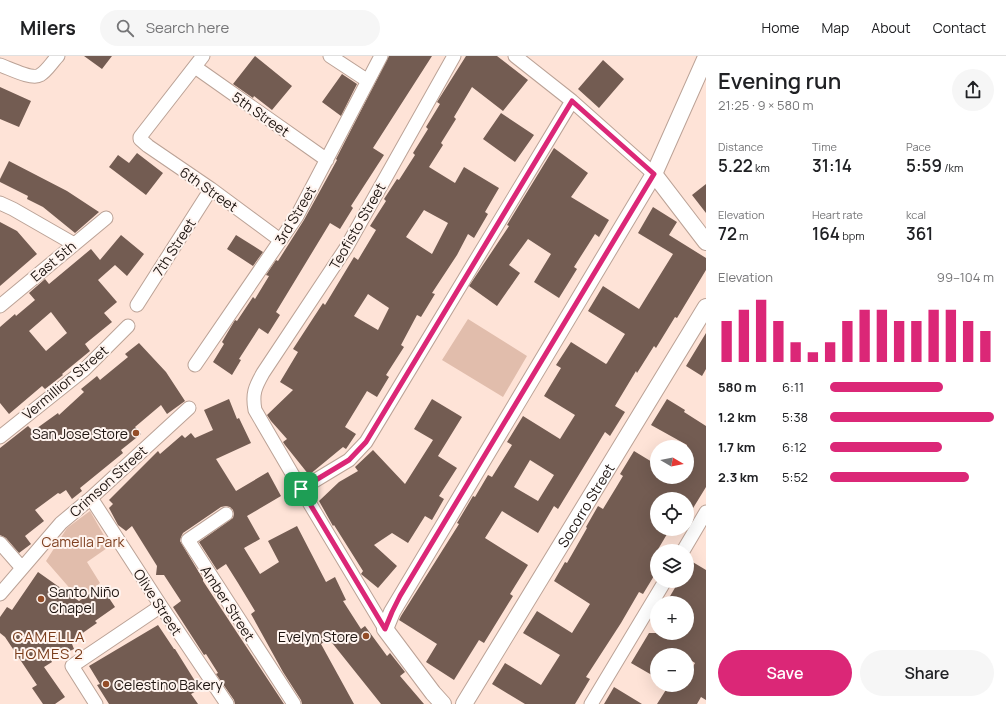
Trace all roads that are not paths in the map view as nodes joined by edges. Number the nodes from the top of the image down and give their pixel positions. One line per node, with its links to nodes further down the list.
1 (58, 56): 7 (street)
2 (203, 56): 9 (street)
3 (330, 56): 10 (street)
4 (382, 56): 10 (street, 3rd Street)
5 (454, 56): 27 (street, Teofisto Street)
6 (515, 56): 11 (street)
7 (0, 65)
8 (704, 65): 13 (street)
9 (195, 67): 12 (street, 5th Street); 14 (street, 6th Street)
10 (368, 81): 12 (street, 3rd Street)
11 (572, 101): 13 (street); 27 (street)
12 (327, 160): 17 (street, 3rd Street)
13 (654, 174): 18 (street); 37 (street)
14 (211, 189): 17 (street, 6th Street); 20 (street, 7th Street)
15 (0, 203): 19 (street)
16 (106, 218): 19 (street, East 5th)
17 (280, 240): 24 (street, 3rd Street)
18 (706, 242)
19 (74, 244): 21 (street, East 5th)
20 (136, 305)
21 (0, 306)
22 (706, 307): 42 (street, Socorro Street)
23 (128, 326): 26 (street, Vermillion Street)
24 (195, 365)
25 (189, 408): 28 (street, Crimson Street)
26 (0, 436)
27 (301, 489): 37 (street)
28 (91, 498): 33 (street, Crimson Street); 36 (street, Olive Street)
29 (706, 512): 32 (street)
30 (226, 514): 40 (street, Amber Street)
31 (0, 543): 33 (street)
32 (687, 544)
33 (22, 568): 35 (street, Crimson Street)
34 (661, 588): 43 (street)
35 (0, 594)
36 (160, 606): 38 (street); 39 (street, Olive Street)
37 (385, 629): 41 (street)
38 (96, 704)
39 (227, 704)
40 (294, 704)
41 (443, 704)
42 (464, 704)
43 (591, 704)

